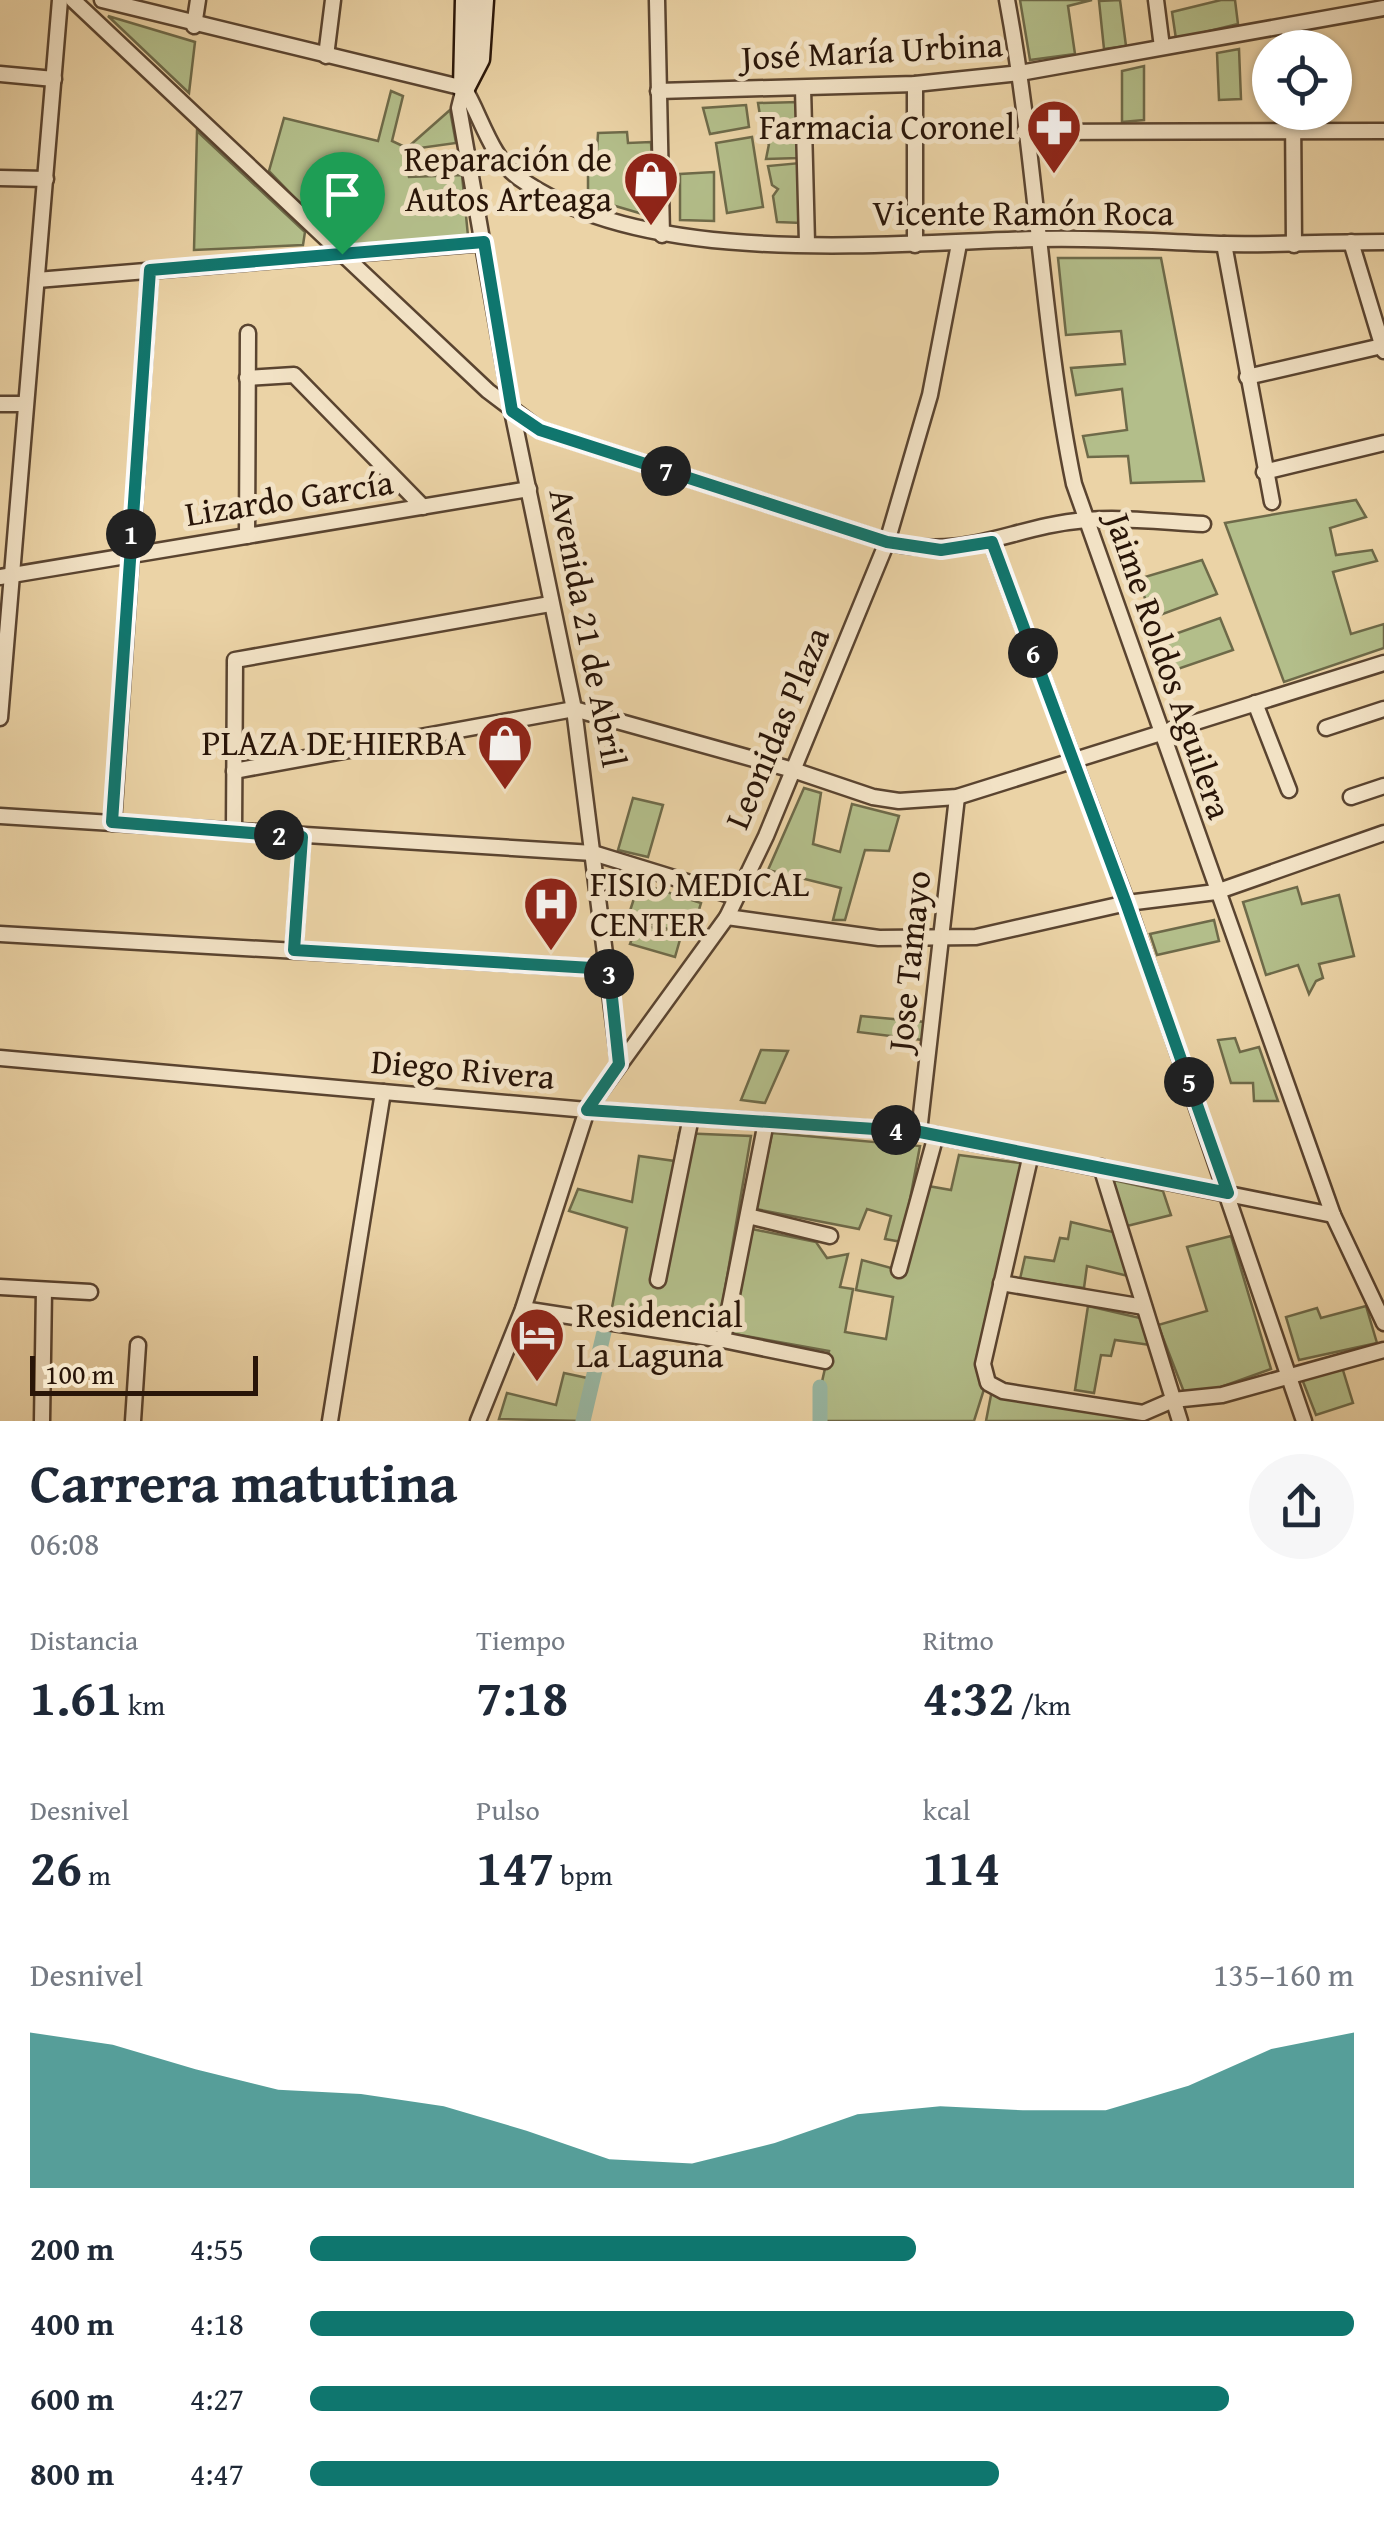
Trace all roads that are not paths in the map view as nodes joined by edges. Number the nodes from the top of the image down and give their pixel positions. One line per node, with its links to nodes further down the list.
1 (60, 0): 19 (street)
2 (73, 0): 41 (street)
3 (102, 0): 12 (street)
4 (198, 0): 12 (street)
5 (333, 0): 16 (street)
6 (466, 0): 21 (main road, Avenida 21 de Abril)
7 (483, 0): 21 (main road, Avenida 21 de Abril)
8 (657, 0): 23 (street)
9 (1007, 0): 17 (street, Jaime Roldos Aguilera)
10 (1156, 0): 15 (street)
11 (1384, 8): 13 (street, José María Urbina)
12 (194, 26): 16 (street)
13 (1289, 26): 14 (street); 15 (street, José María Urbina)
14 (1289, 30)
15 (1162, 47): 17 (street, José María Urbina)
16 (326, 56): 21 (street)
17 (1020, 72): 20 (street, José María Urbina); 28 (street, Jaime Roldos Aguilera)
18 (0, 74): 19 (street)
19 (54, 80): 30 (street)
20 (915, 84): 22 (street, José María Urbina); 39 (street)
21 (464, 88): 31 (street, Vicente Ramón Roca); 33 (street, Avenida 21 de Abril)
22 (804, 88): 23 (street, José María Urbina); 36 (street)
23 (658, 91): 31 (street)
24 (1252, 129): 28 (street)
25 (1294, 130): 40 (street)
26 (1339, 130): 27 (street)
27 (1384, 131)
28 (1024, 132): 32 (street, Jaime Roldos Aguilera)
29 (0, 178): 30 (street)
30 (46, 179): 43 (street)
31 (662, 234): 36 (street, Vicente Ramón Roca)
32 (1038, 239): 37 (street, Vicente Ramón Roca); 38 (street, Vicente Ramón Roca); 56 (street, Jaime Roldos Aguilera)
33 (484, 242): 41 (street); 50 (street, Avenida 21 de Abril)
34 (1351, 242): 35 (street, Vicente Ramón Roca); 40 (street, Vicente Ramón Roca); 45 (street)
35 (1384, 242)
36 (807, 243): 39 (street, Vicente Ramón Roca)
37 (958, 244): 39 (street, Vicente Ramón Roca); 59 (street, Leonidas Plaza)
38 (1224, 244): 40 (street, Vicente Ramón Roca); 47 (street)
39 (915, 245)
40 (1294, 245)
41 (342, 254): 42 (street); 50 (street)
42 (150, 270): 43 (street); 61 (street)
43 (37, 280): 49 (street)
44 (248, 333): 46 (street)
45 (1383, 349): 47 (street)
46 (247, 378): 55 (street); 58 (street)
47 (1247, 378): 52 (street)
48 (0, 404): 49 (street)
49 (23, 404): 62 (street)
50 (512, 411): 53 (street, Avenida 21 de Abril); 59 (street)
51 (1384, 443): 52 (street)
52 (1264, 472): 54 (street)
53 (529, 489): 55 (street, Lizardo García); 63 (street, Avenida 21 de Abril)
54 (1272, 502)
55 (423, 507): 58 (street, Lizardo García)
56 (1085, 520): 57 (street); 60 (street); 70 (street, Jaime Roldos Aguilera)
57 (1203, 524)
58 (246, 536): 61 (street, Lizardo García)
59 (887, 542): 60 (street); 73 (street, Leonidas Plaza)
60 (992, 542): 71 (street)
61 (129, 554): 62 (street, Lizardo García); 79 (street)
62 (6, 576): 68 (street)
63 (550, 604): 66 (street, Avenida 21 de Abril); 72 (street)
64 (1384, 662): 65 (street)
65 (1255, 703): 70 (street); 75 (street)
66 (574, 709): 72 (street); 73 (street); 83 (street, Avenida 21 de Abril)
67 (1384, 709): 69 (street)
68 (0, 718)
69 (1326, 728)
70 (1163, 730): 71 (street); 84 (street, Jaime Roldos Aguilera)
71 (1073, 759): 76 (street); 86 (street)
72 (234, 770): 80 (street)
73 (793, 770): 76 (street); 85 (street, Leonidas Plaza)
74 (1384, 786): 77 (street)
75 (1289, 790)
76 (958, 797): 89 (street, Jose Tamayo)
77 (1351, 797)
78 (0, 816): 79 (street)
79 (112, 822): 80 (street)
80 (234, 831): 82 (street)
81 (1384, 833): 84 (street)
82 (302, 837): 83 (street); 90 (street)
83 (593, 853): 85 (street); 91 (street, Avenida 21 de Abril)
84 (1216, 892): 86 (street); 103 (street, Jaime Roldos Aguilera)
85 (736, 897): 87 (street, Leonidas Plaza)
86 (1126, 903): 89 (street); 102 (street)
87 (726, 917): 89 (street); 93 (street, Leonidas Plaza)
88 (0, 934): 90 (street)
89 (942, 940): 98 (street, Jose Tamayo)
90 (294, 950): 91 (street)
91 (609, 969): 93 (street, Avenida 21 de Abril)
92 (0, 1058): 94 (street, Diego Rivera)
93 (619, 1064): 95 (street, Leonidas Plaza)
94 (383, 1092): 95 (street, Diego Rivera); 124 (street)
95 (587, 1110): 96 (street, Diego Rivera); 113 (street, Leonidas Plaza)
96 (692, 1117): 97 (street, Diego Rivera); 107 (street)
97 (766, 1122): 98 (street, Diego Rivera); 104 (street)
98 (920, 1132): 99 (street, Diego Rivera)
99 (936, 1135): 100 (street, Diego Rivera); 106 (street)
100 (1032, 1154): 101 (street, Diego Rivera); 108 (street)
101 (1100, 1167): 102 (street, Diego Rivera); 112 (street)
102 (1228, 1193): 103 (street, Diego Rivera); 119 (street)
103 (1333, 1214): 114 (street, Jaime Roldos Aguilera)
104 (748, 1216): 105 (street); 115 (street)
105 (830, 1236)
106 (899, 1270)
107 (658, 1280)
108 (1002, 1283): 112 (street); 121 (street)
109 (0, 1288): 110 (street)
110 (44, 1290): 111 (street); 122 (street)
111 (90, 1292)
112 (1144, 1307): 120 (street)
113 (523, 1309): 115 (street); 125 (street, Leonidas Plaza)
114 (1384, 1323)
115 (723, 1340): 118 (street)
116 (138, 1346): 123 (street)
117 (1384, 1350): 119 (street)
118 (825, 1361)
119 (1289, 1378): 120 (street); 127 (street)
120 (1173, 1400): 121 (street); 126 (street)
121 (1156, 1415)
122 (42, 1421)
123 (133, 1421)
124 (330, 1421)
125 (478, 1421)
126 (1180, 1421)
127 (1304, 1421)

